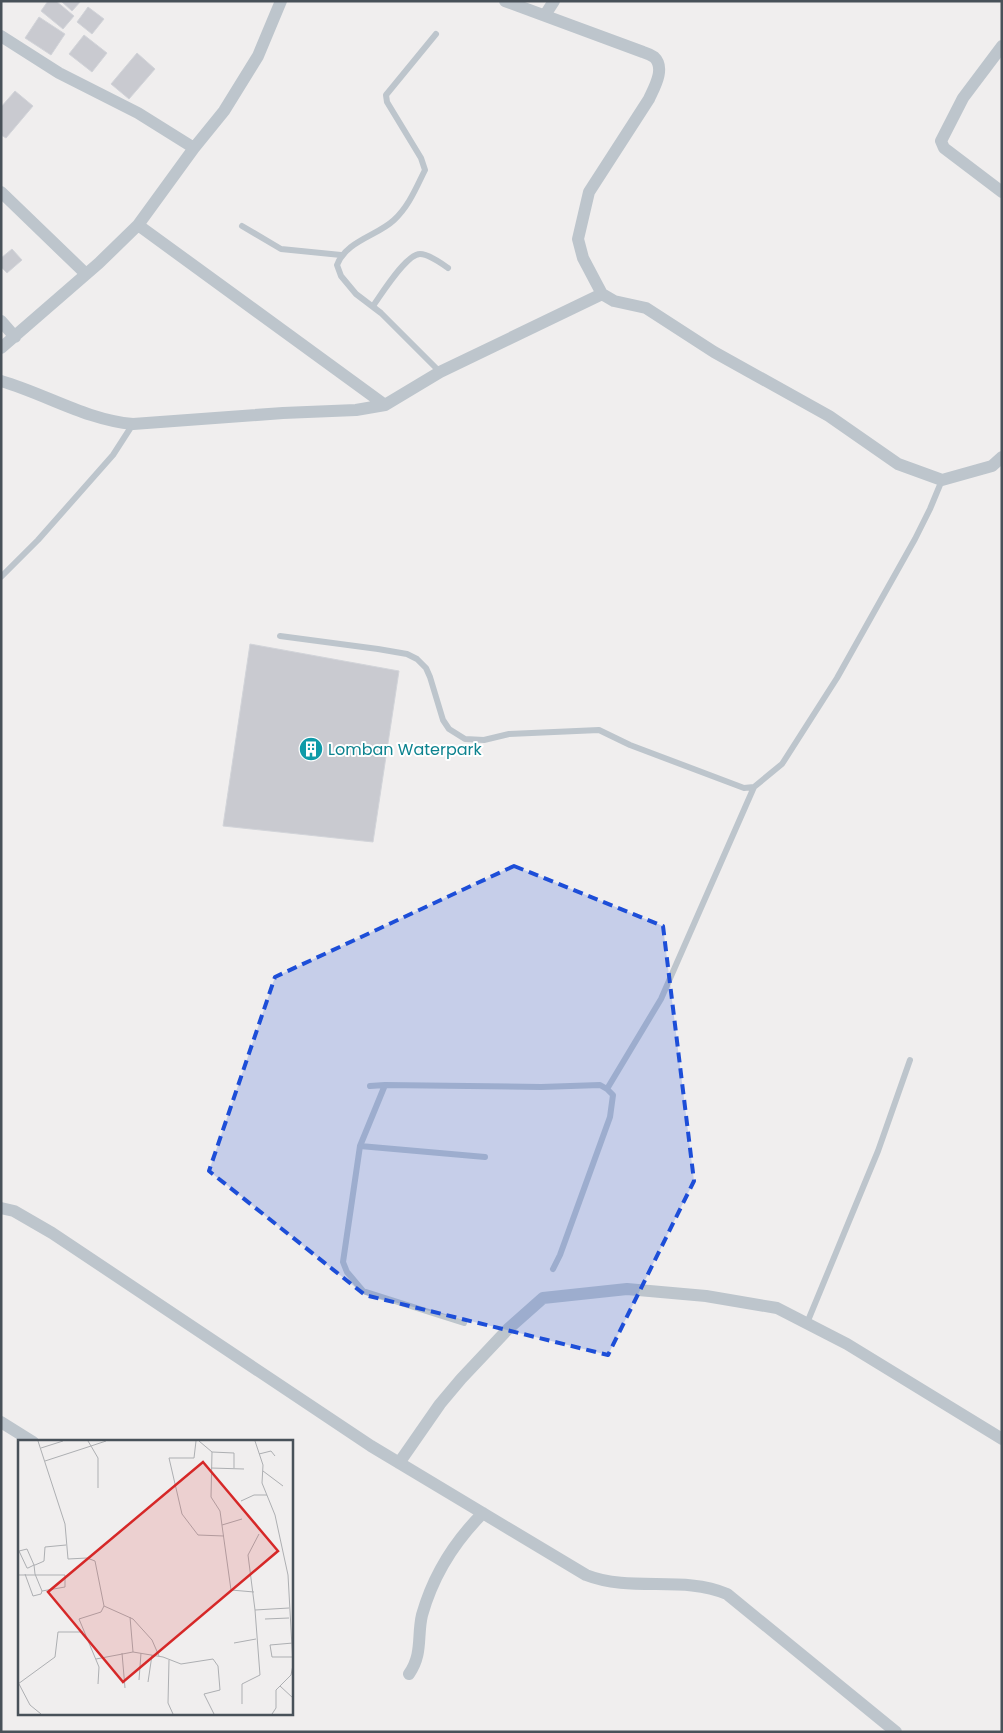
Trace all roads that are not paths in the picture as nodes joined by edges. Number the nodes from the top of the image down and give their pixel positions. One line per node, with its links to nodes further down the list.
1 (280, 1): 8 (street)
2 (505, 1): 4 (street)
3 (554, 1): 4 (street)
4 (546, 15): 16 (street)
5 (436, 34): 13 (lane)
6 (1, 36): 8 (street)
7 (1002, 46): 10 (street)
8 (194, 148): 11 (street)
9 (1, 192): 15 (street)
10 (1002, 192)
11 (138, 225): 15 (street); 23 (street)
12 (242, 226): 13 (lane)
13 (341, 255): 17 (lane)
14 (448, 268): 17 (lane)
15 (86, 274): 19 (street)
16 (602, 294): 21 (street); 26 (street)
17 (381, 312): 21 (lane)
18 (1, 321): 19 (street)
19 (15, 337): 20 (street)
20 (1, 348)
21 (440, 372): 23 (street)
22 (1, 381): 24 (street)
23 (386, 405): 24 (street)
24 (133, 424): 27 (lane)
25 (1002, 456): 26 (street)
26 (942, 480): 29 (lane)
27 (1, 577)
28 (280, 636): 29 (lane)
29 (754, 787): 33 (lane)
30 (910, 1060): 39 (lane)
31 (385, 1085): 32 (lane); 33 (lane); 34 (lane)
32 (370, 1086)
33 (607, 1089): 37 (lane)
34 (360, 1146): 35 (lane); 38 (lane)
35 (485, 1157)
36 (1, 1208): 43 (street)
37 (553, 1269)
38 (464, 1322)
39 (807, 1323): 41 (street); 43 (street)
40 (1, 1422): 42 (street)
41 (1002, 1439)
42 (31, 1440)
43 (399, 1463): 44 (street)
44 (483, 1513): 45 (street); 46 (street)
45 (410, 1674)
46 (896, 1732)

